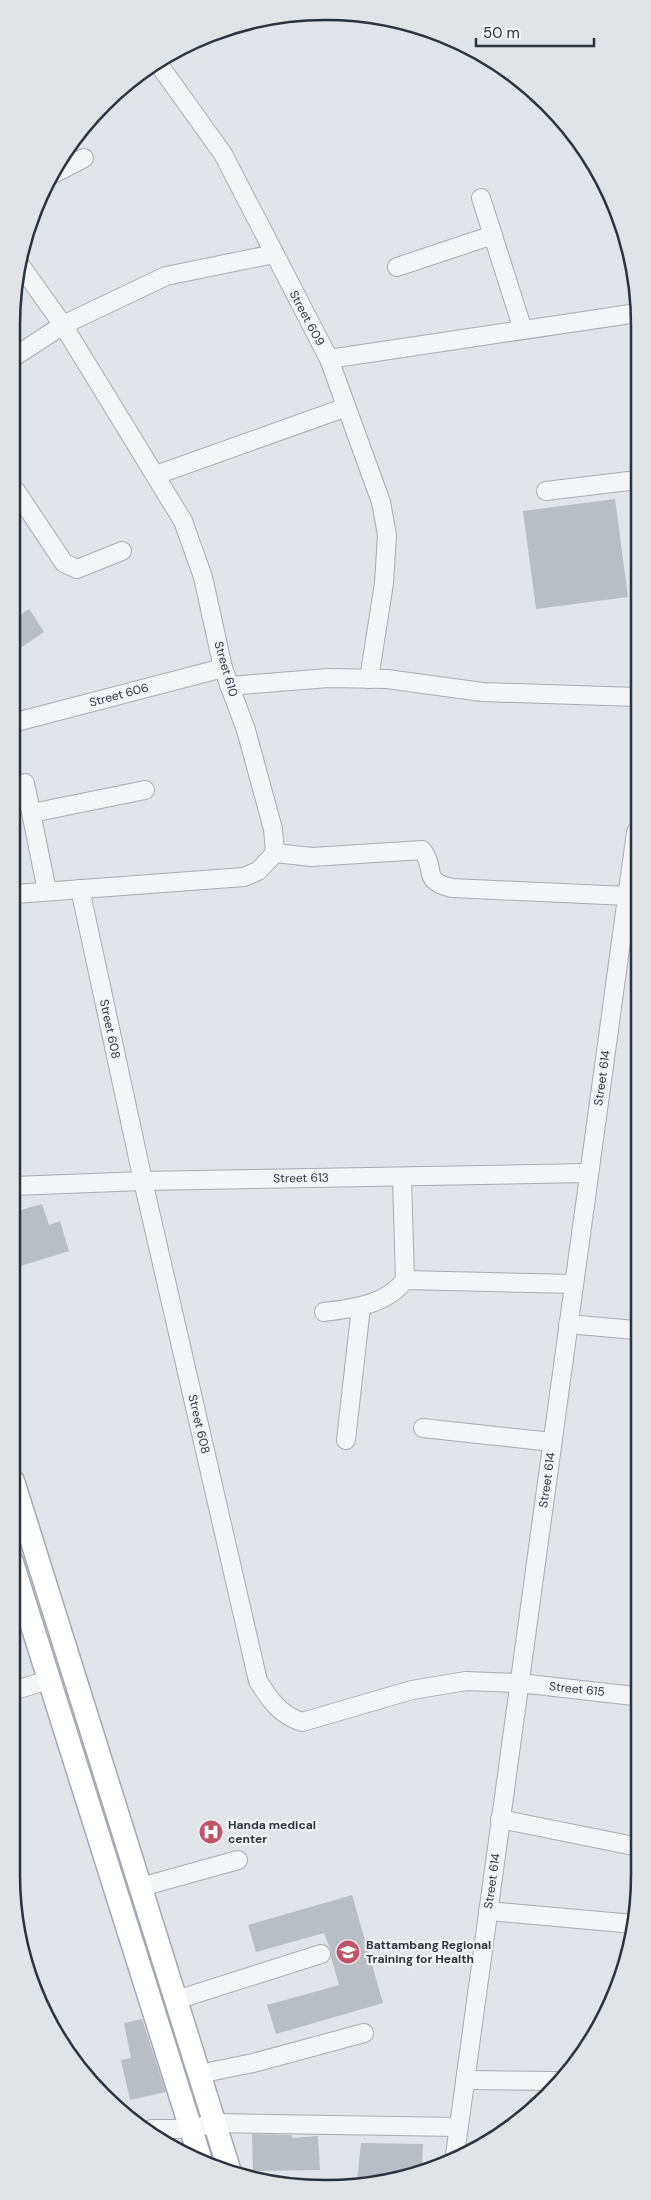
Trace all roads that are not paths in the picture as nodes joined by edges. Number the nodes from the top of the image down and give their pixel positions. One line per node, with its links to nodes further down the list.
1 (161, 68): 6 (street, Street 609)
2 (84, 158): 3 (street)
3 (64, 169)
4 (481, 198): 5 (street)
5 (493, 235): 7 (street); 11 (street)
6 (274, 254): 10 (street); 13 (street, Street 609)
7 (397, 267)
8 (25, 272): 10 (street, Street 610)
9 (630, 314): 11 (street, Street 609)
10 (63, 325): 12 (street); 15 (street, Street 610)
11 (523, 330): 13 (street, Street 609)
12 (20, 352)
13 (329, 359): 14 (street)
14 (345, 405): 15 (street); 21 (street)
15 (156, 475): 20 (street, Street 610)
16 (631, 481): 17 (street)
17 (546, 490)
18 (20, 497): 19 (street)
19 (122, 551)
20 (223, 668): 22 (street, Street 610); 24 (street, Street 606)
21 (369, 679): 22 (street); 23 (street)
22 (229, 686): 28 (street, Street 610)
23 (631, 697)
24 (20, 721)
25 (25, 783): 27 (street)
26 (145, 790): 27 (street)
27 (32, 814): 31 (street)
28 (275, 853): 30 (street); 33 (street)
29 (631, 868): 33 (street, Street 614)
30 (80, 889): 31 (street); 37 (street, Street 608)
31 (48, 891): 32 (street)
32 (20, 894)
33 (627, 896): 34 (street, Street 614)
34 (630, 921): 35 (street, Street 614)
35 (589, 1173): 36 (street, Street 613); 40 (street, Street 614)
36 (402, 1177): 37 (street, Street 613); 39 (street)
37 (143, 1181): 38 (street, Street 613); 51 (street, Street 608)
38 (20, 1186)
39 (405, 1280): 40 (street); 41 (street)
40 (574, 1284): 43 (street, Street 614)
41 (361, 1307): 42 (street); 46 (street)
42 (324, 1312)
43 (568, 1324): 44 (street); 47 (street, Street 614)
44 (631, 1330)
45 (423, 1428): 47 (street)
46 (346, 1440)
47 (552, 1442): 51 (street, Street 614)
48 (20, 1503): 57 (main road)
49 (20, 1588): 50 (main road)
50 (49, 1680): 52 (street); 68 (main road)
51 (519, 1683): 53 (street, Street 615); 54 (street, Street 614)
52 (20, 1689)
53 (631, 1696)
54 (500, 1819): 55 (street); 58 (street, Street 614)
55 (631, 1845)
56 (238, 1860): 57 (street)
57 (141, 1887): 61 (main road)
58 (488, 1911): 59 (street); 64 (street, Street 614)
59 (627, 1923)
60 (320, 1954): 61 (street)
61 (176, 2000): 63 (main road)
62 (364, 2033): 63 (street)
63 (199, 2074): 66 (main road)
64 (465, 2080): 65 (street); 67 (street, Street 614)
65 (551, 2081)
66 (215, 2123): 67 (street); 68 (street); 72 (main road)
67 (458, 2127): 70 (street, Street 614)
68 (191, 2128): 69 (street); 71 (main road)
69 (156, 2129)
70 (455, 2151)
71 (198, 2152)
72 (228, 2164)

